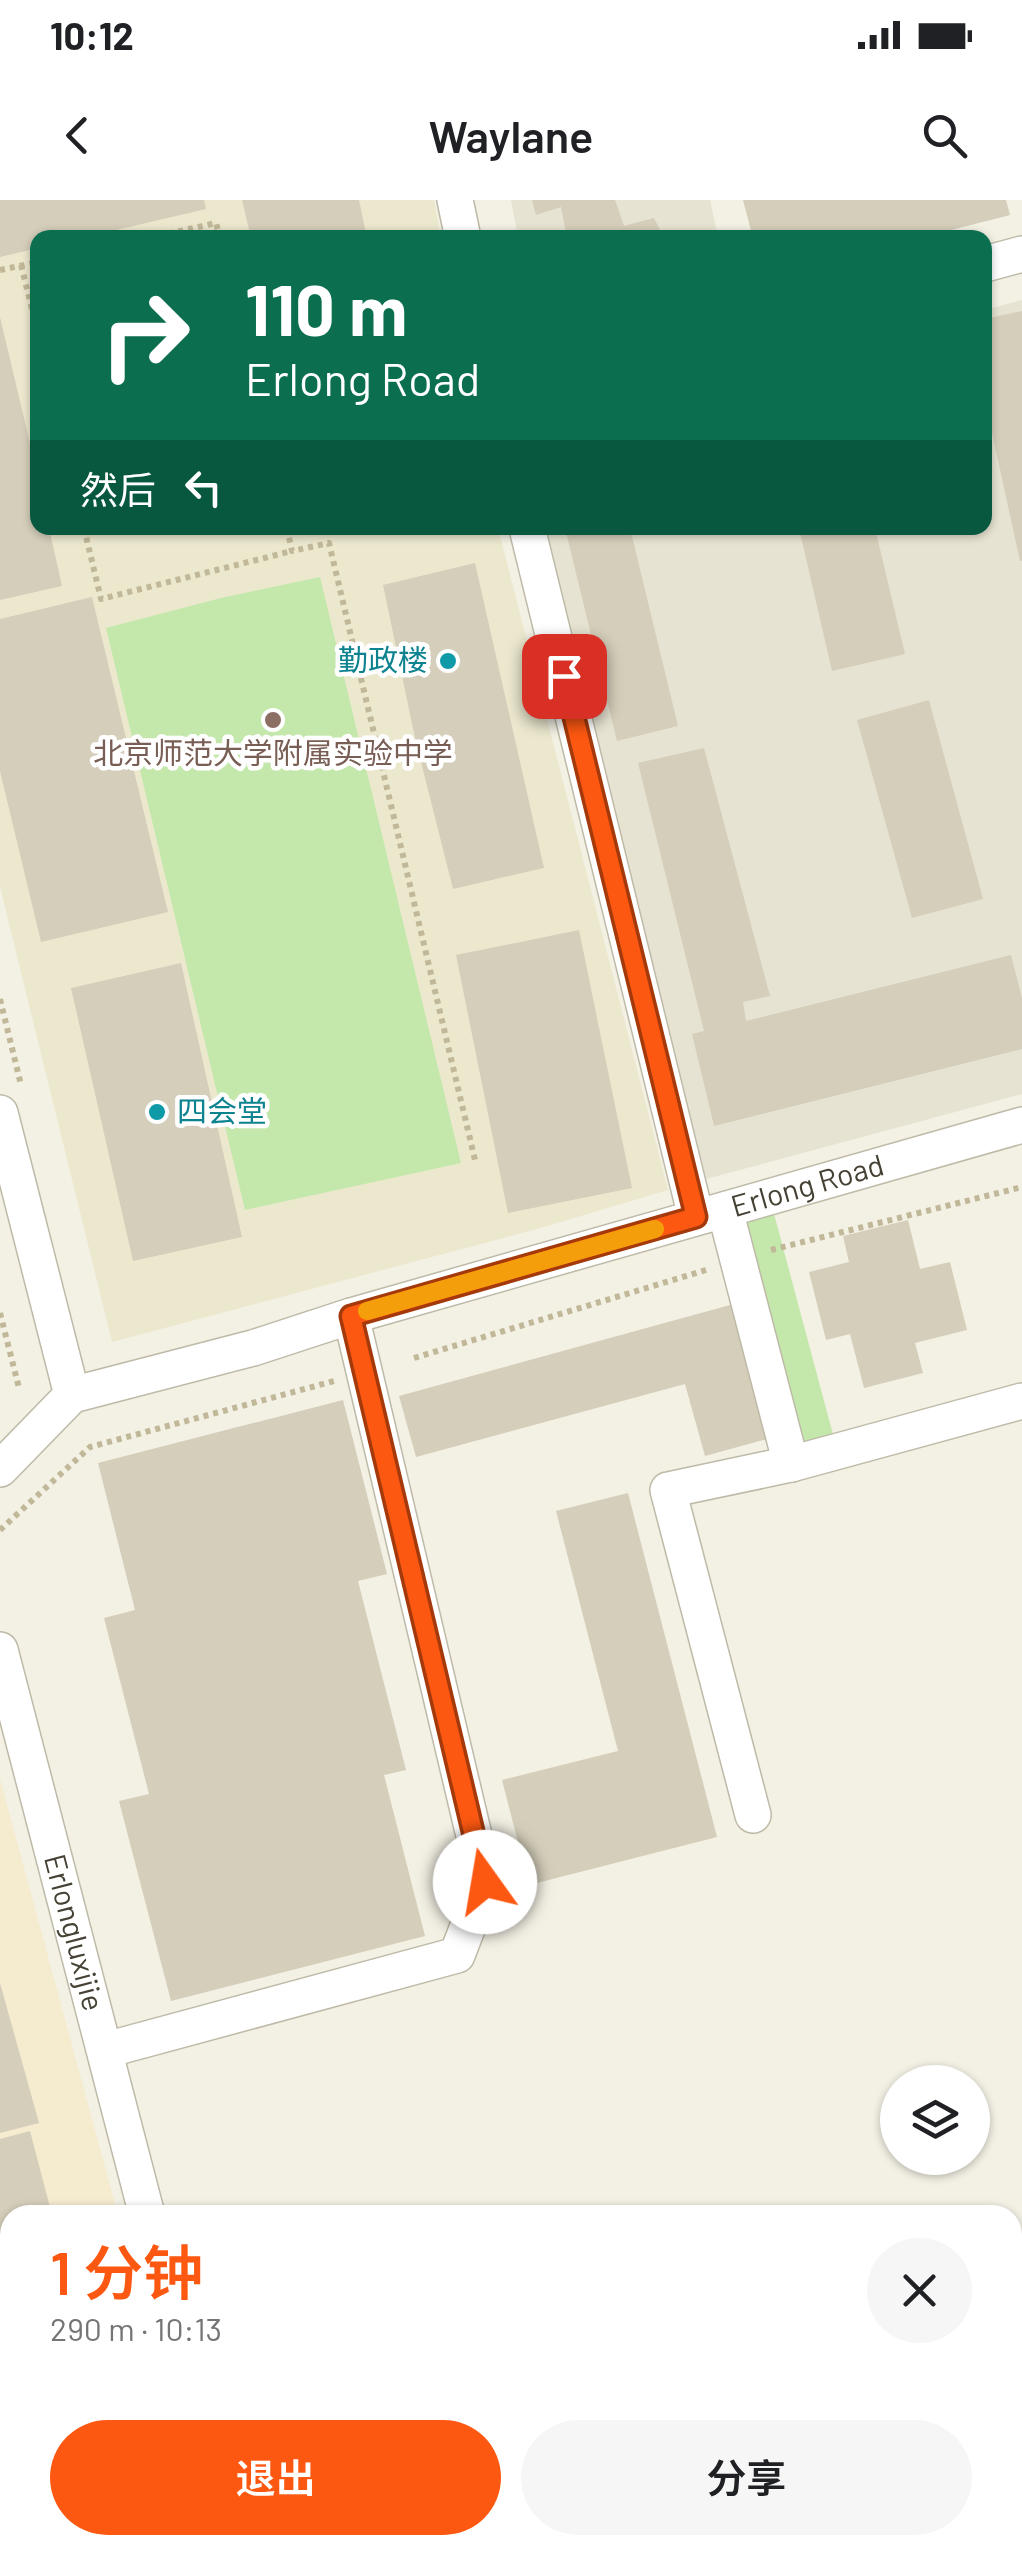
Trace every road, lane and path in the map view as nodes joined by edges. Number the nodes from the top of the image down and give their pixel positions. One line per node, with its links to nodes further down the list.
1 (455, 200): 4 (street)
2 (185, 230): 3 (path)
3 (218, 230)
4 (461, 230)
5 (1022, 254): 6 (street)
6 (992, 262)
7 (30, 264): 8 (path)
8 (21, 266): 9 (path); 10 (path)
9 (0, 270)
10 (30, 301)
11 (86, 535): 14 (path)
12 (289, 535): 14 (path)
13 (529, 535): 19 (street)
14 (292, 551): 17 (path)
15 (0, 1114): 26 (street)
16 (1022, 1125): 19 (street, Erlong Road)
17 (475, 1160)
18 (1022, 1187): 20 (path)
19 (710, 1213): 20 (street); 22 (street, Erlong Road)
20 (738, 1260): 23 (path); 28 (street)
21 (0, 1313): 25 (path)
22 (351, 1316): 26 (street, Erlong Road); 33 (street)
23 (414, 1358)
24 (345, 1378): 30 (path)
25 (18, 1388)
26 (72, 1394): 29 (street)
27 (1022, 1400): 28 (street)
28 (791, 1464): 32 (street)
29 (0, 1470)
30 (0, 1530)
31 (0, 1650): 33 (street, Erlongluxijie)
32 (754, 1815)
33 (106, 2050): 34 (street, Erlongluxijie)
34 (145, 2205)

